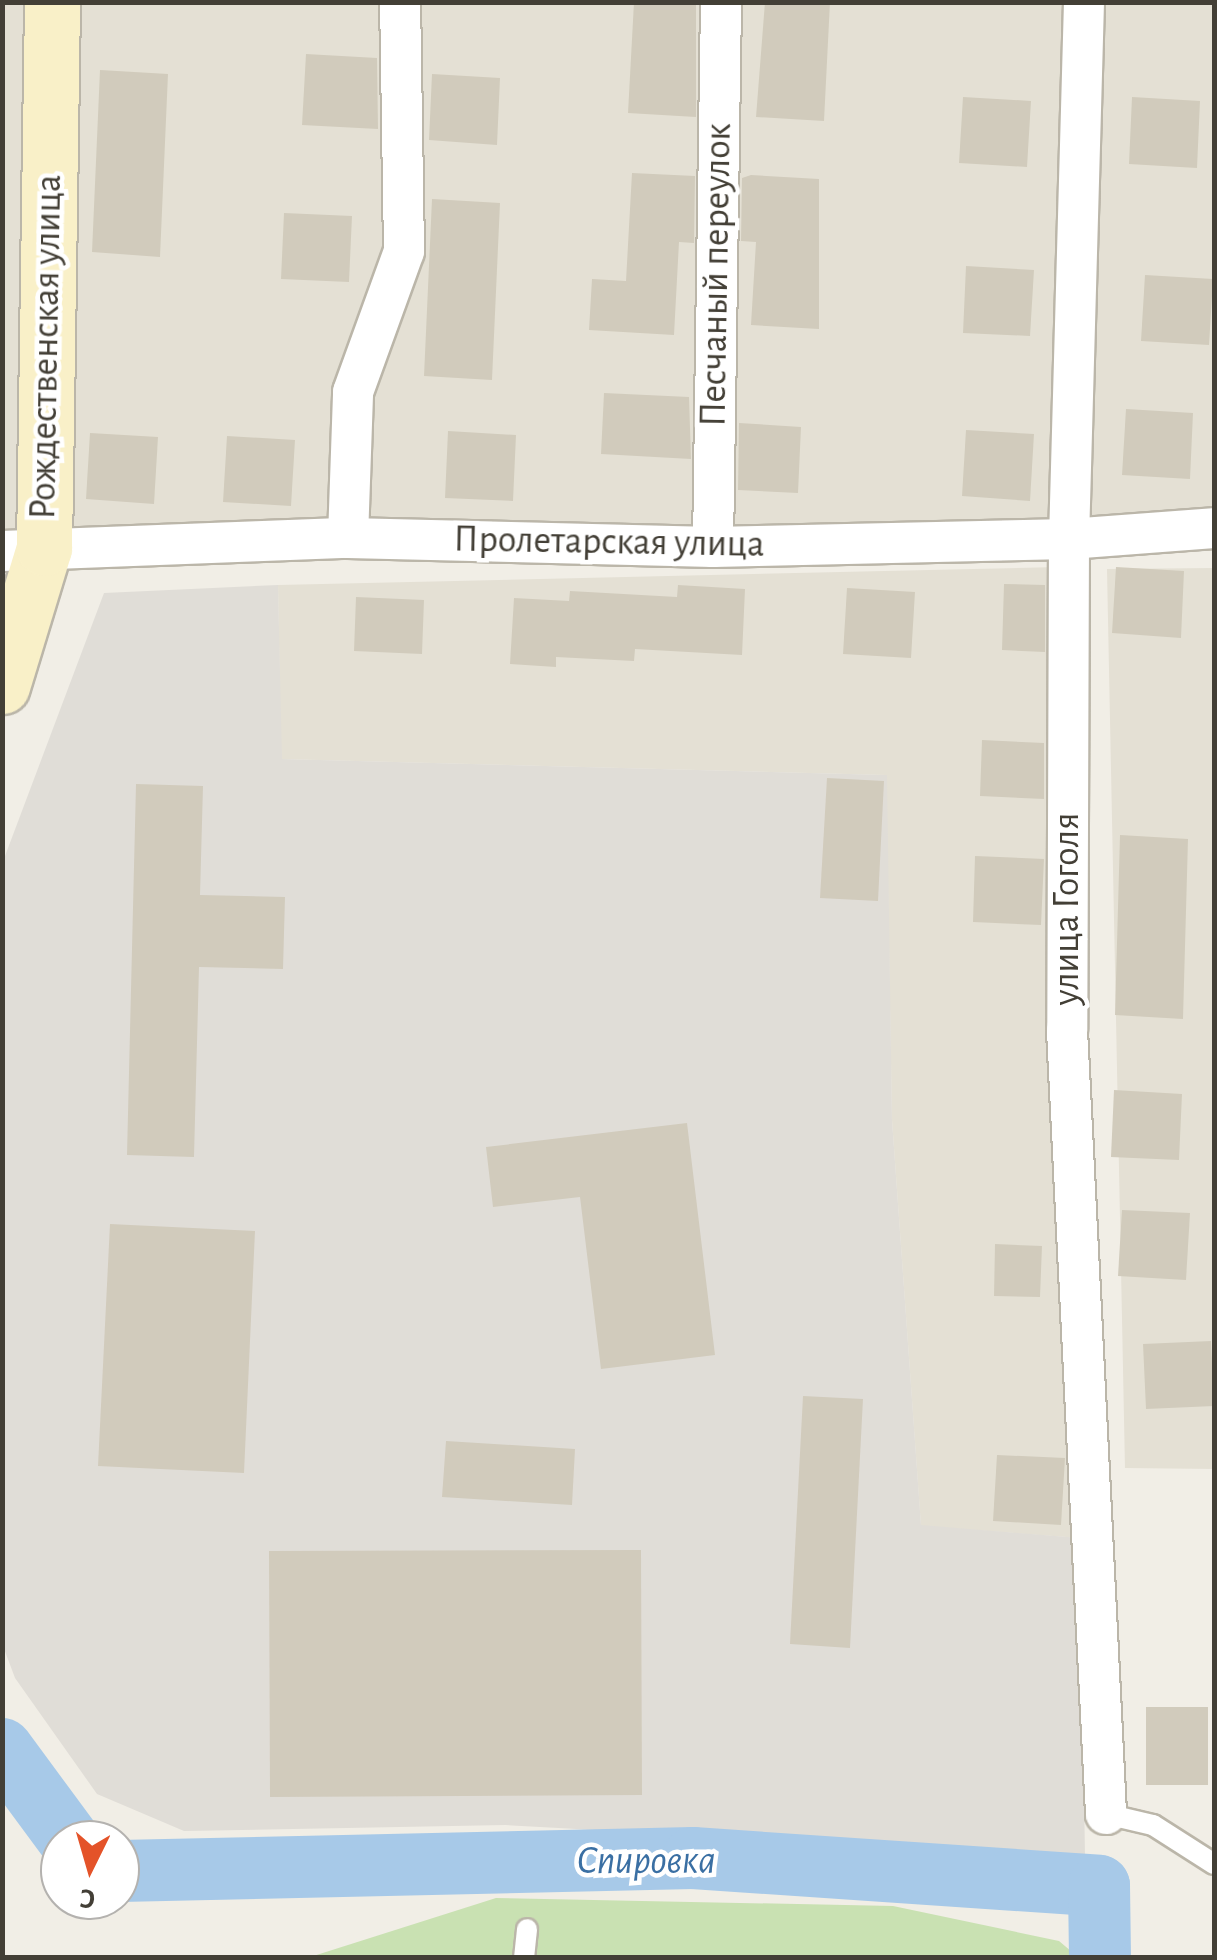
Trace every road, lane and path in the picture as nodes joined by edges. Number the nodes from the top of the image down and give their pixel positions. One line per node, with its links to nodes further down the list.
1 (52, 2): 9 (main road, Рождественская улица)
2 (400, 2): 6 (street)
3 (721, 2): 8 (street, Песчаный переулок)
4 (1084, 2): 7 (street, улица Гоголя)
5 (1214, 528): 7 (street, Пролетарская улица)
6 (348, 538): 8 (street, Пролетарская улица); 9 (street, Пролетарская улица)
7 (1069, 539): 8 (street, Пролетарская улица); 11 (street, улица Гоголя)
8 (713, 547)
9 (23, 550): 10 (main road, Рождественская улица)
10 (2, 686)
11 (1106, 1814): 12 (lane)
12 (1214, 1864)
13 (527, 1929): 14 (lane)
14 (524, 1958)

